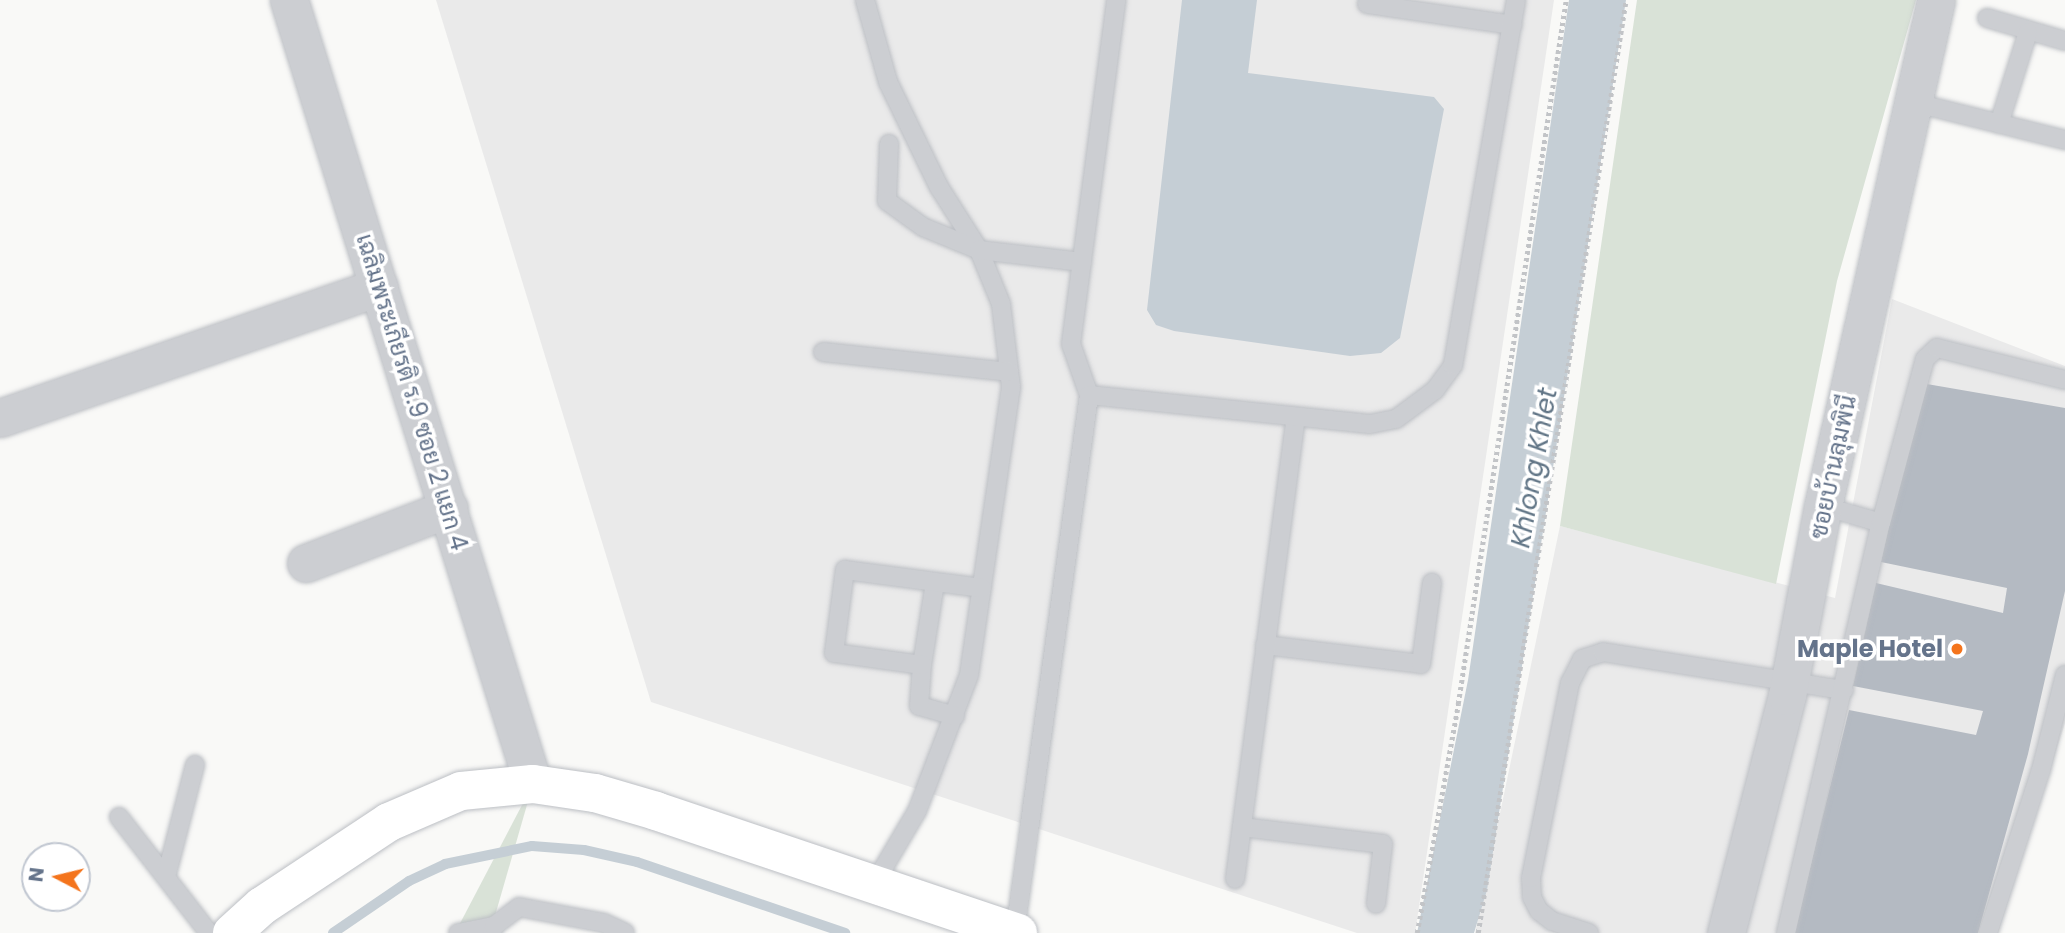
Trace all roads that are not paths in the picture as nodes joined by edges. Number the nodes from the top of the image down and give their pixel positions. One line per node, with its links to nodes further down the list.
1 (289, 0): 17 (street, เฉลิมพระเกียรติ ร.9 ซอย 2 แยก 4)
2 (865, 0): 15 (lane)
3 (1116, 0): 16 (lane)
4 (1516, 0): 8 (lane)
5 (1936, 0): 11 (street, ซอยบ้านลุมพินี)
6 (1367, 4): 8 (lane)
7 (1987, 18): 9 (lane)
8 (1512, 25): 22 (lane)
9 (2028, 32): 10 (lane); 12 (lane)
10 (2065, 41)
11 (1912, 102): 12 (lane); 24 (street, ซอยบ้านลุมพินี)
12 (1999, 124): 13 (lane)
13 (2065, 140)
14 (889, 144): 15 (lane)
15 (979, 250): 16 (lane); 19 (lane)
16 (1082, 262): 21 (lane)
17 (379, 287): 23 (street); 25 (street, เฉลิมพระเกียรติ ร.9 ซอย 2 แยก 4)
18 (823, 352): 19 (lane)
19 (1009, 372): 30 (lane)
20 (2065, 380): 26 (lane)
21 (1089, 395): 22 (lane); 47 (lane)
22 (1296, 417): 31 (lane)
23 (0, 418)
24 (1823, 506): 26 (lane); 34 (street, ซอยบ้านลุมพินี)
25 (449, 508): 27 (street); 38 (street, เฉลิมพระเกียรติ ร.9 ซอย 2 แยก 4)
26 (1881, 523): 35 (lane)
27 (306, 563)
28 (935, 583): 30 (lane); 32 (lane); 32 (lane)
29 (1432, 583): 31 (lane)
30 (982, 589): 36 (lane)
31 (1265, 645): 40 (lane)
32 (922, 665): 36 (lane)
33 (2065, 675): 55 (lane)
34 (1790, 684): 35 (lane); 52 (lane); 53 (street, ซอยบ้านลุมพินี)
35 (1844, 691): 54 (lane)
36 (955, 716): 43 (lane)
37 (195, 765): 41 (lane)
38 (533, 784): 43 (main road); 45 (main road)
39 (119, 817): 41 (lane)
40 (1241, 827): 42 (lane); 44 (lane)
41 (166, 877): 48 (lane)
42 (1235, 879)
43 (874, 884): 47 (main road)
44 (1376, 904)
45 (256, 920): 49 (main road)
46 (493, 929): 50 (lane); 51 (lane)
47 (1017, 932)
48 (209, 933)
49 (232, 933)
50 (458, 933)
51 (626, 933)
52 (1589, 933)
53 (1726, 933)
54 (1786, 933)
55 (1988, 933)

